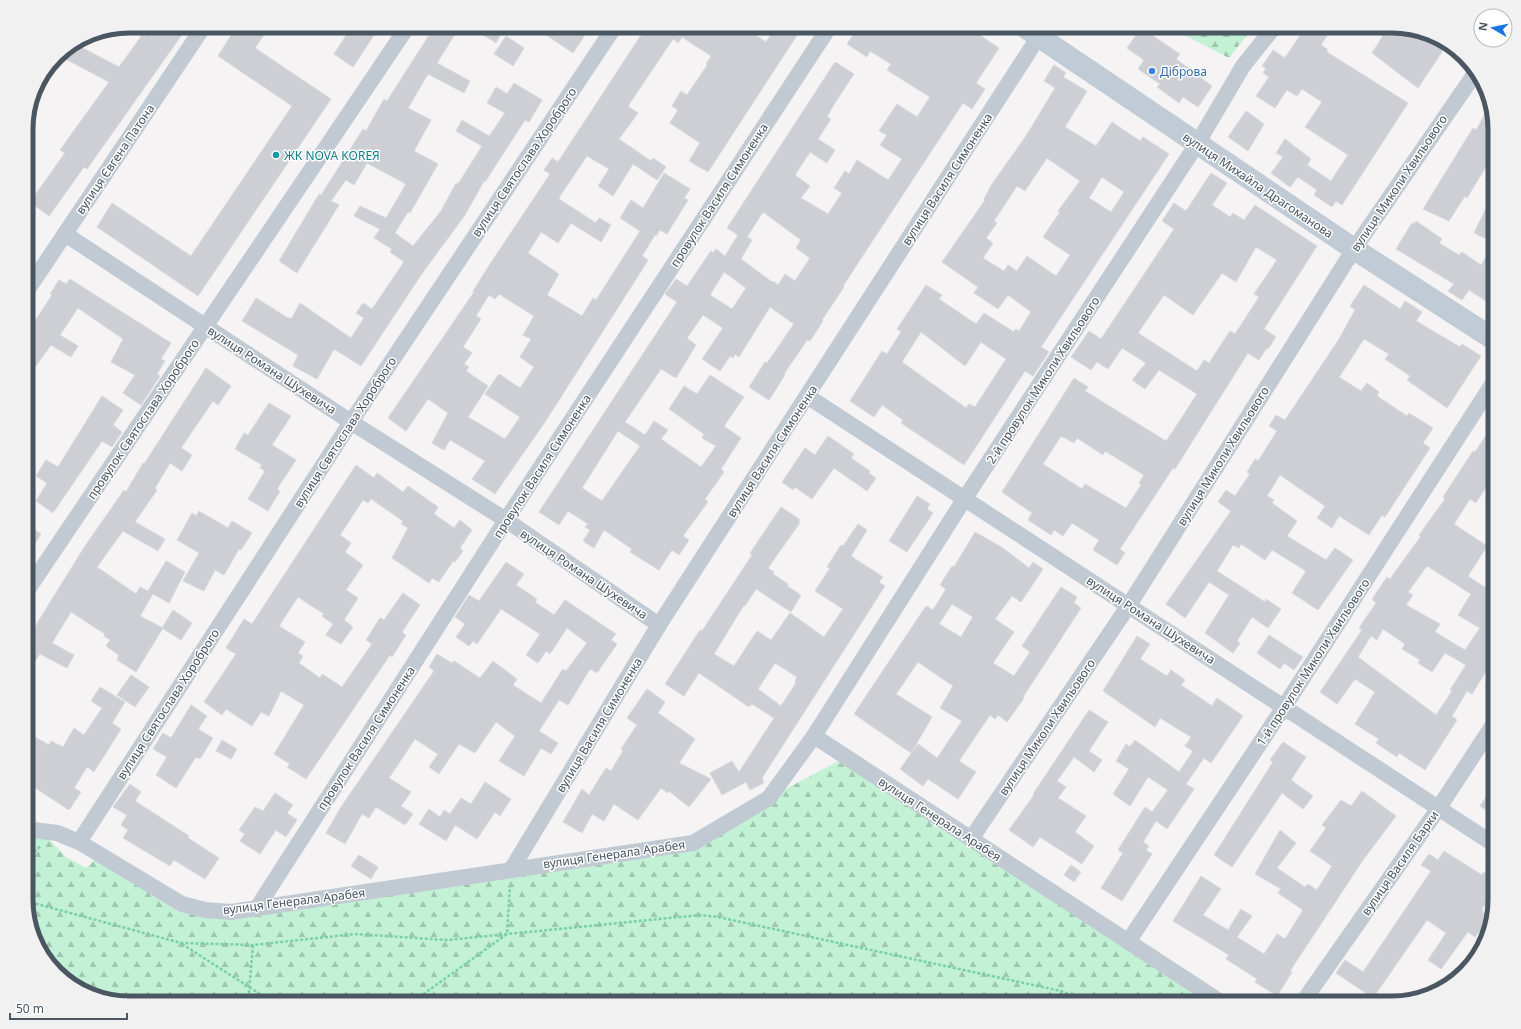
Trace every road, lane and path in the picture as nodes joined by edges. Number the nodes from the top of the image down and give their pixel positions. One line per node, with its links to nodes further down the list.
1 (199, 33): 10 (street, вулиця Євгена Патона)
2 (403, 33): 13 (street, провулок Святослава Хороброго)
3 (610, 33): 17 (street, вулиця Святослава Хороброго)
4 (825, 33): 19 (street, провулок Василя Симоненка)
5 (1030, 33): 16 (street, вулиця Василя Симоненка)
6 (1034, 33): 9 (street, вулиця Михайла Драгоманова)
7 (1269, 33): 9 (street, 2-й провулок Миколи Хвильового)
8 (1472, 77): 11 (street, вулиця Миколи Хвильового)
9 (1198, 144): 11 (street, вулиця Михайла Драгоманова); 18 (street, 2-й провулок Миколи Хвильового)
10 (65, 234): 12 (street, вулиця Євгена Патона); 13 (street, вулиця Романа Шухевича)
11 (1354, 249): 14 (street, вулиця Михайла Драгоманова); 21 (street, вулиця Миколи Хвильового)
12 (33, 271)
13 (206, 326): 17 (street, вулиця Романа Шухевича); 20 (street, провулок Святослава Хороброго)
14 (1488, 335)
15 (1488, 391): 23 (street, 1-й провулок Миколи Хвильового)
16 (807, 396): 18 (street, вулиця Романа Шухевича); 22 (street, вулиця Василя Симоненка)
17 (351, 422): 19 (street, вулиця Романа Шухевича); 30 (street, вулиця Святослава Хороброго)
18 (965, 498): 21 (street, вулиця Романа Шухевича); 25 (street, 2-й провулок Миколи Хвильового)
19 (506, 520): 22 (street, вулиця Романа Шухевича); 33 (street, провулок Василя Симоненка)
20 (33, 582)
21 (1129, 605): 23 (street, вулиця Романа Шухевича); 28 (street, вулиця Миколи Хвильового)
22 (659, 626): 31 (street, вулиця Василя Симоненка)
23 (1284, 707): 26 (street, вулиця Романа Шухевича); 35 (street, 1-й провулок Миколи Хвильового)
24 (1488, 733): 26 (street, вулиця Василя Барки)
25 (814, 736): 28 (street, вулиця Генерала Арабея); 31 (street, вулиця Генерала Арабея)
26 (1438, 809): 29 (street, вулиця Романа Шухевича); 46 (street, вулиця Василя Барки)
27 (33, 830): 30 (street, вулиця Генерала Арабея)
28 (971, 839): 35 (street, вулиця Генерала Арабея)
29 (1488, 841)
30 (79, 842): 33 (street, вулиця Генерала Арабея)
31 (511, 870): 33 (street, вулиця Генерала Арабея); 34 (path)
32 (33, 903): 36 (path)
33 (258, 908)
34 (507, 934): 37 (path); 39 (path); 42 (path)
35 (1128, 942): 45 (street, вулиця Генерала Арабея)
36 (181, 943): 37 (path); 38 (path)
37 (253, 945): 38 (path)
38 (249, 987): 40 (path); 41 (path)
39 (1061, 991): 43 (path); 44 (path)
40 (248, 996)
41 (263, 996)
42 (421, 996)
43 (1061, 996)
44 (1074, 996)
45 (1211, 996)
46 (1307, 996)

